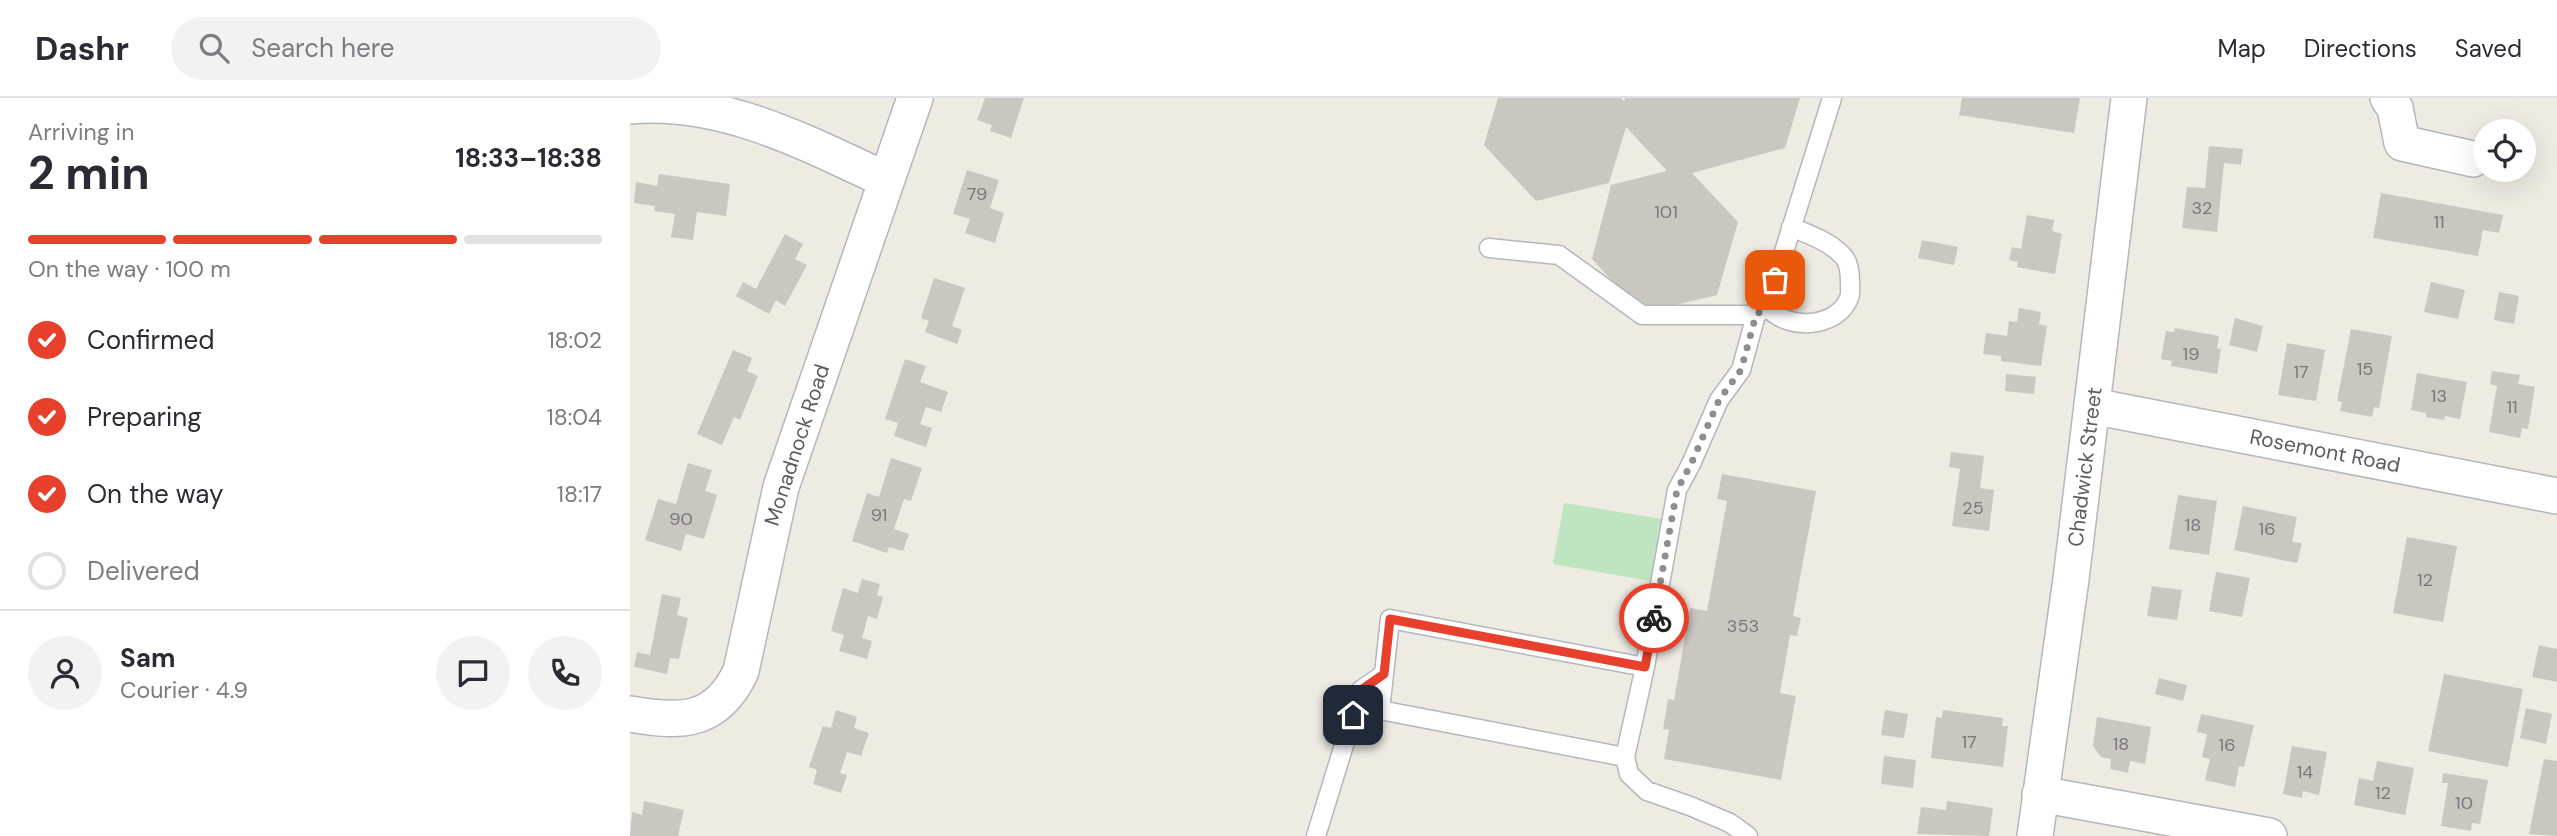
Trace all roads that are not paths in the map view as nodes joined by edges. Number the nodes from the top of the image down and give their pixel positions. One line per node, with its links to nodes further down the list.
1 (915, 98): 7 (street, Monadnock Road)
2 (1832, 98): 8 (lane)
3 (2129, 98): 11 (street, Chadwick Street)
4 (2388, 98): 6 (street)
5 (630, 106): 7 (street)
6 (2473, 159)
7 (886, 180): 15 (street, Monadnock Road)
8 (1791, 227): 10 (lane); 10 (lane)
9 (1489, 248): 10 (lane)
10 (1761, 310): 13 (lane)
11 (2092, 406): 12 (street, Rosemont Road); 17 (street, Chadwick Street)
12 (2557, 496)
13 (1645, 667): 14 (lane); 16 (lane)
14 (1384, 674): 16 (lane); 18 (lane)
15 (630, 714)
16 (1625, 757): 19 (lane)
17 (2040, 793): 20 (street, Chadwick Street); 21 (street)
18 (1316, 836)
19 (1748, 836)
20 (2035, 836)
21 (2269, 836)

